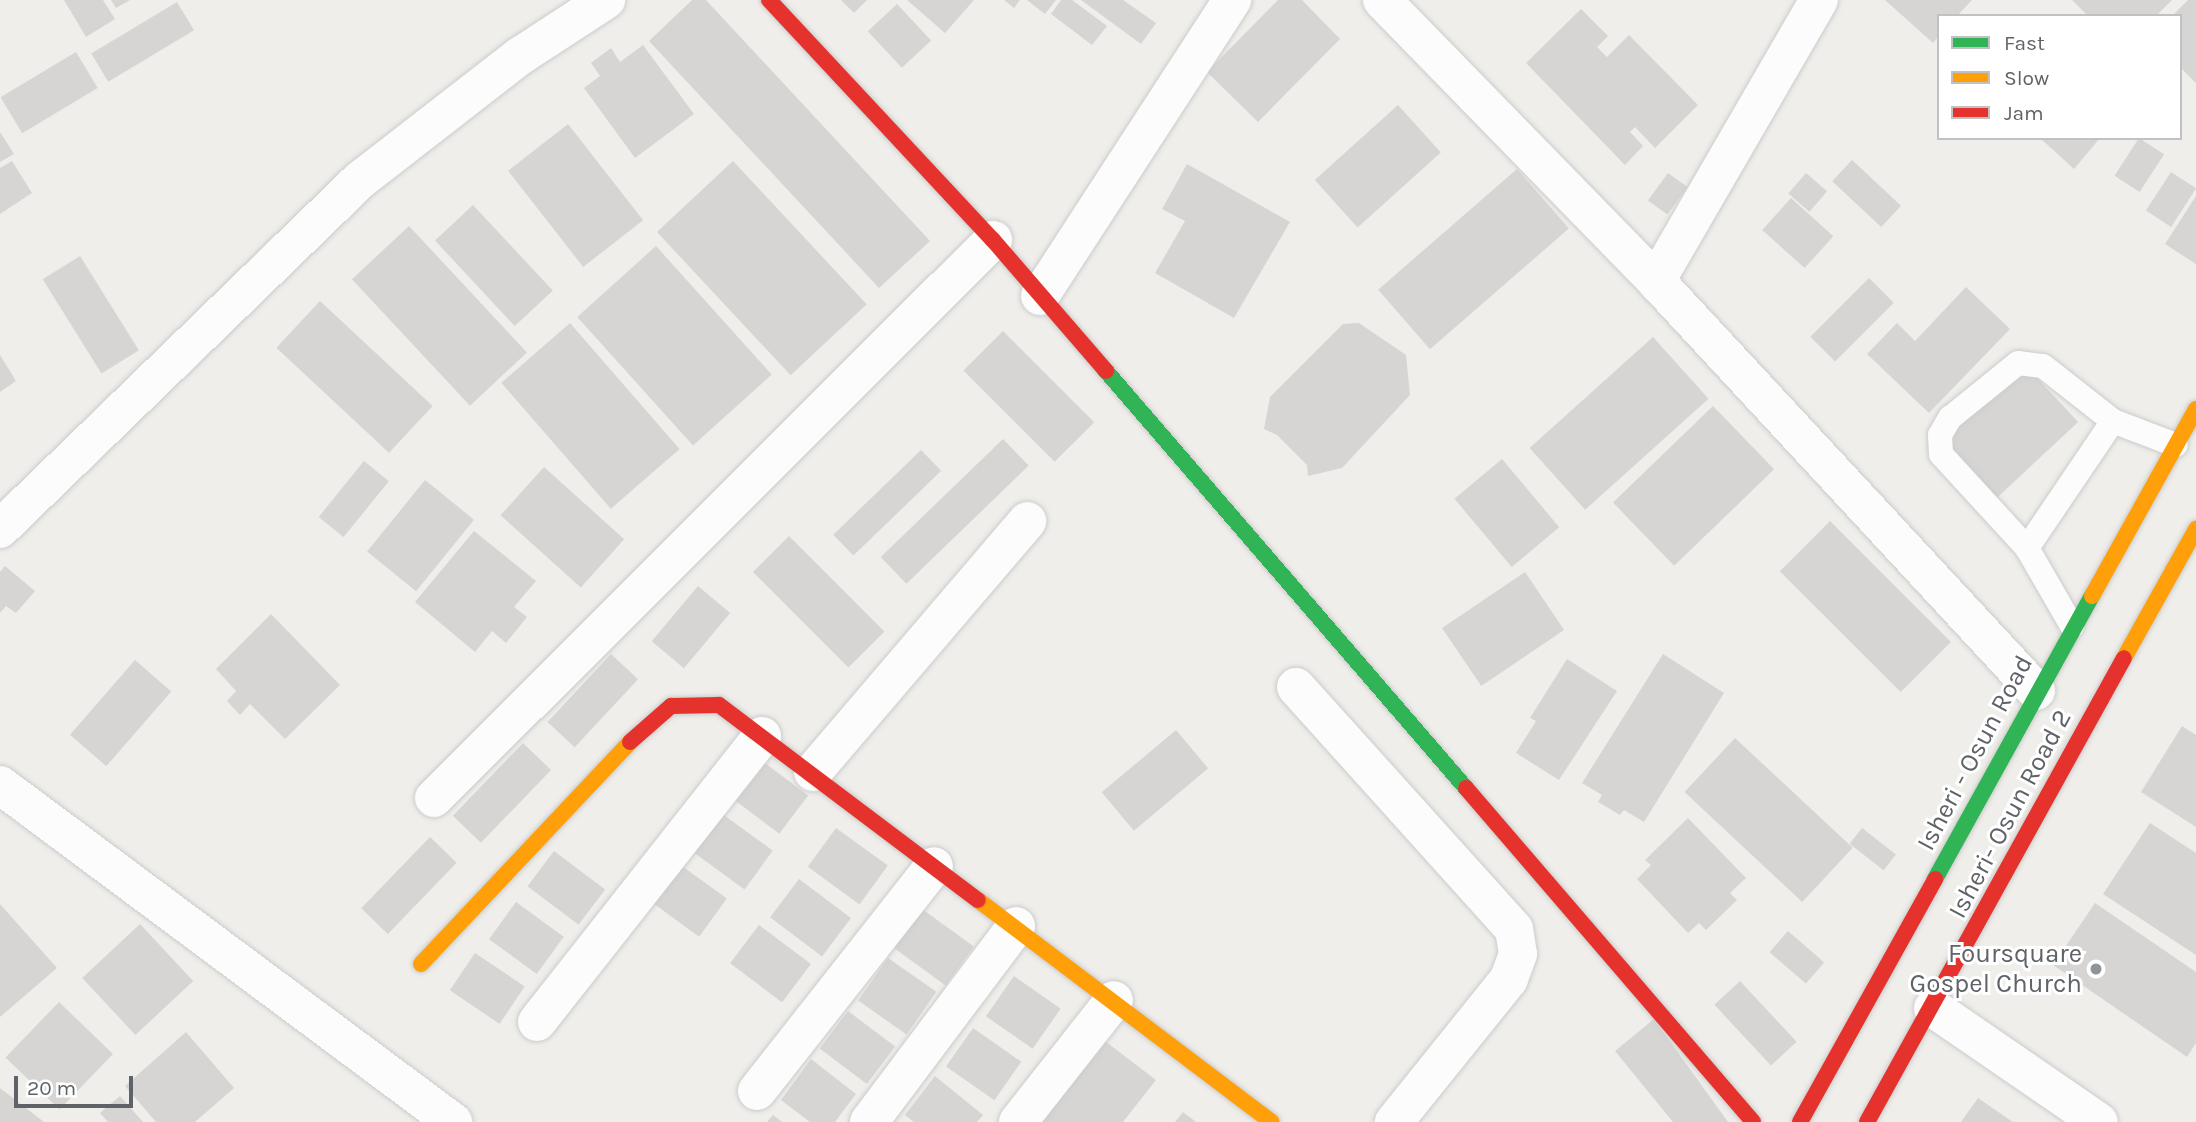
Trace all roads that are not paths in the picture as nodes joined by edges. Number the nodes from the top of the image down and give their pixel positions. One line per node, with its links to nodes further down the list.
1 (606, 0): 13 (street)
2 (769, 0): 6 (street)
3 (1232, 0): 8 (street)
4 (1382, 0): 7 (street)
5 (1819, 0): 7 (street)
6 (993, 240): 8 (street); 22 (street)
7 (1656, 281): 18 (street)
8 (1040, 296): 35 (street)
9 (2196, 409): 11 (street, Isheri - Osun Road)
10 (2113, 421): 11 (lane); 15 (lane); 15 (lane)
11 (2175, 445): 16 (street, Isheri - Osun Road)
12 (1027, 521): 20 (street)
13 (0, 529)
14 (2196, 529): 27 (street, Isheri- Osun Road 2)
15 (2027, 548): 16 (lane)
16 (2073, 626): 18 (street, Isheri - Osun Road)
17 (1296, 687): 34 (street)
18 (2036, 691): 36 (street, Isheri - Osun Road)
19 (762, 736): 20 (street); 25 (street); 28 (street)
20 (813, 772): 23 (street)
21 (0, 785): 30 (street)
22 (434, 798)
23 (934, 866): 24 (street); 29 (street)
24 (1016, 926): 26 (street); 31 (street)
25 (421, 964)
26 (1114, 1000): 32 (street); 33 (street)
27 (1933, 1008): 37 (street, Isheri- Osun Road 2); 38 (street)
28 (537, 1022)
29 (757, 1091)
30 (453, 1122)
31 (869, 1122)
32 (1018, 1122)
33 (1272, 1122)
34 (1394, 1122)
35 (1753, 1122)
36 (1800, 1122)
37 (1867, 1122)
38 (2099, 1122)

